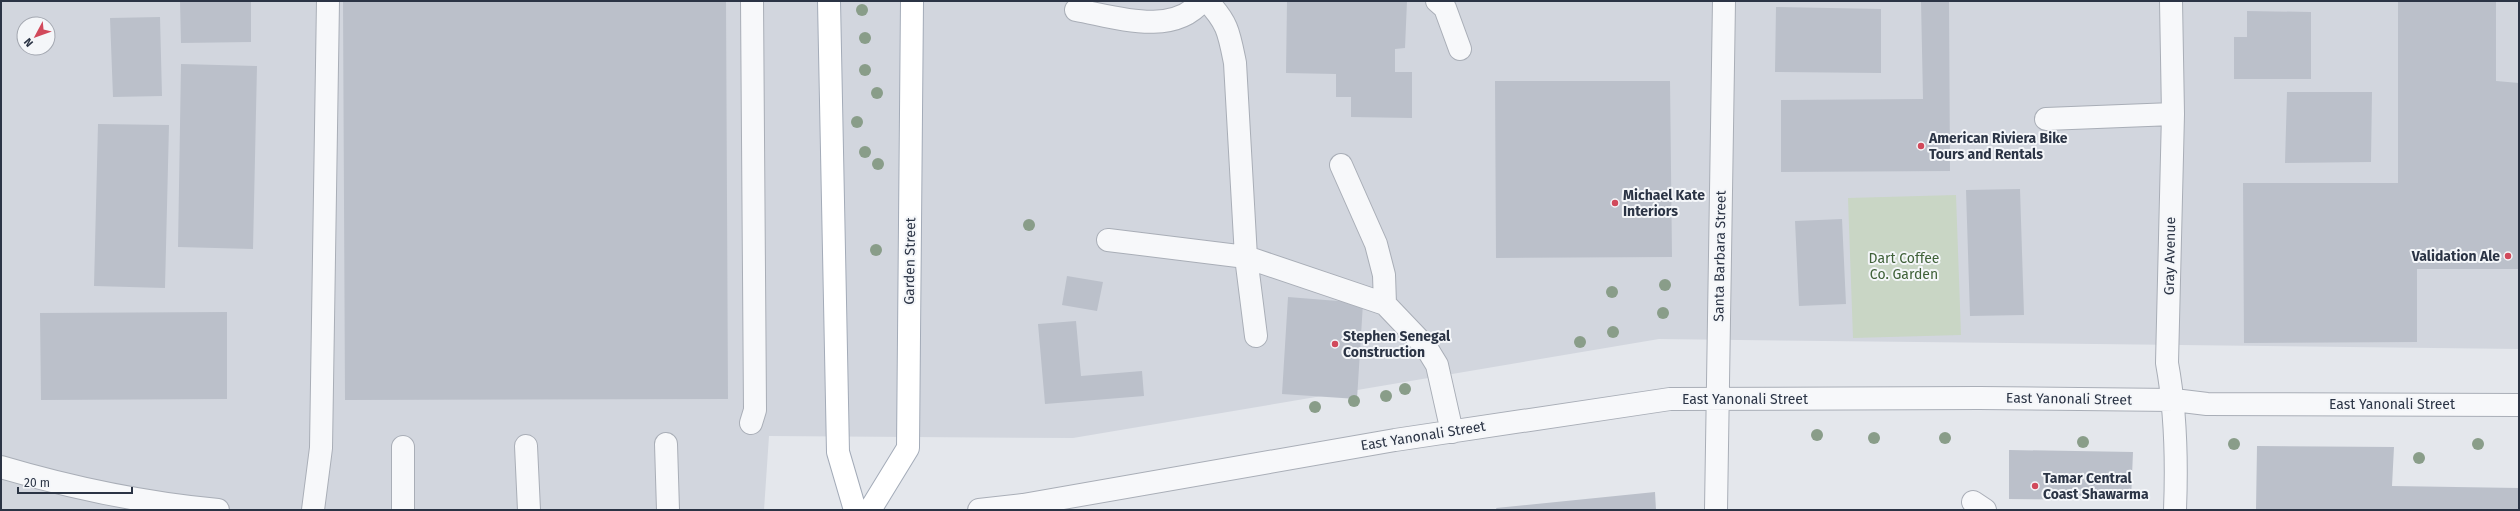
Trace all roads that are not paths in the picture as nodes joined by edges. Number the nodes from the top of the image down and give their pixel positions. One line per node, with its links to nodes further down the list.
1 (328, 1): 30 (street)
2 (752, 1): 22 (street)
3 (829, 1): 34 (main road)
4 (912, 1): 35 (main road, Garden Street)
5 (1202, 1): 10 (street)
6 (1207, 1): 16 (street)
7 (1437, 1): 11 (street)
8 (1724, 1): 19 (street, Santa Barbara Street)
9 (2171, 1): 12 (street, Gray Avenue)
10 (1076, 10)
11 (1460, 49)
12 (2173, 114): 13 (street); 20 (street, Gray Avenue)
13 (2046, 120)
14 (1341, 165): 17 (street)
15 (1108, 240): 16 (street)
16 (1246, 257): 17 (street); 18 (street)
17 (1385, 304): 23 (street)
18 (1256, 336)
19 (1718, 398): 20 (street, East Yanonali Street); 23 (street, East Yanonali Street); 37 (street, Santa Barbara Street)
20 (2174, 400): 21 (street, East Yanonali Street); 38 (street, Gray Avenue)
21 (2519, 405)
22 (751, 423)
23 (1452, 432): 28 (street, East Yanonali Street)
24 (666, 444): 33 (street)
25 (526, 446): 32 (street)
26 (403, 447): 31 (street)
27 (1, 467): 29 (street)
28 (1031, 507): 36 (street, East Yanonali Street)
29 (218, 510)
30 (313, 510)
31 (403, 510)
32 (529, 510)
33 (668, 510)
34 (855, 510)
35 (870, 510)
36 (979, 510)
37 (1716, 510)
38 (2175, 510)

